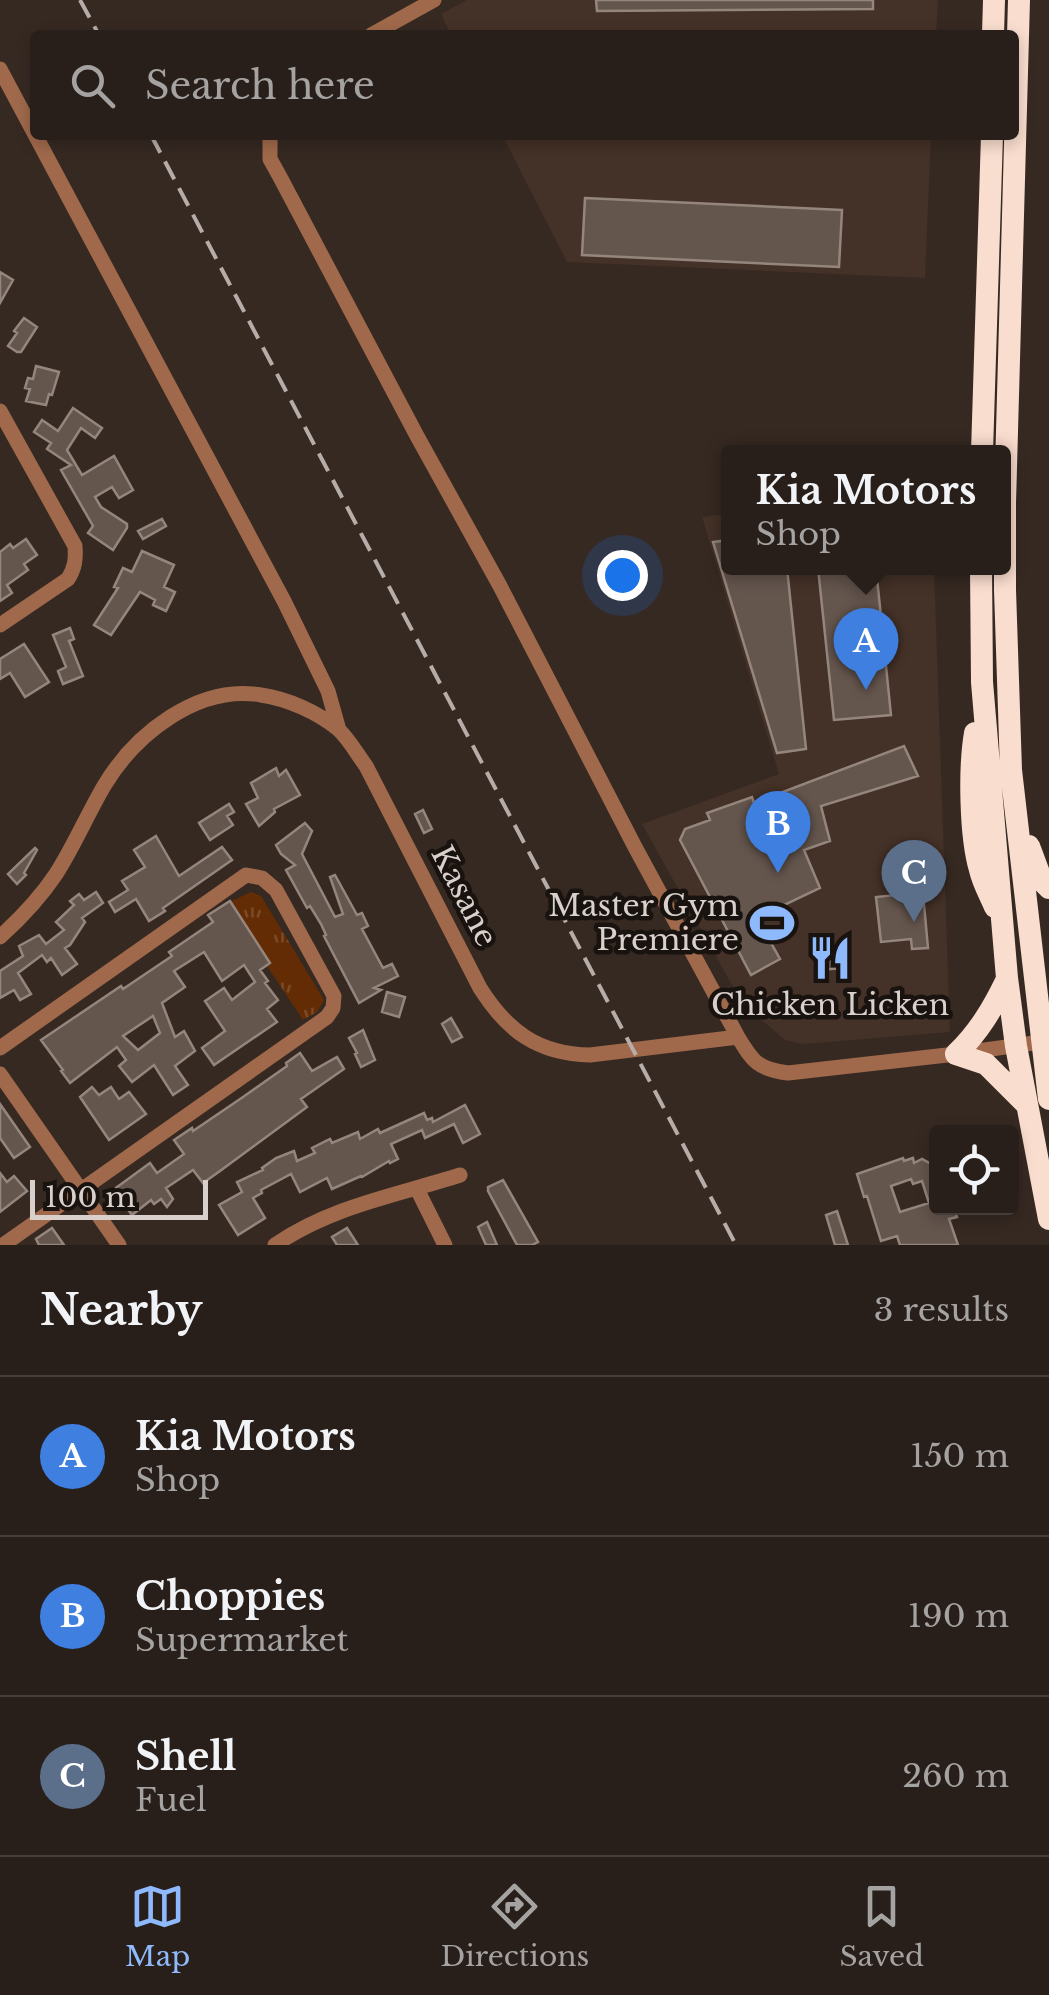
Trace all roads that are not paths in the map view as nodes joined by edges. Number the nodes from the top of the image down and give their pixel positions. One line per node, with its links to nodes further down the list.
1 (434, 0): 4 (street)
2 (994, 0): 5 (highway)
3 (1019, 0): 6 (highway)
4 (381, 30)
5 (994, 30)
6 (1018, 30)
7 (0, 69): 8 (street)
8 (30, 125)
9 (38, 140): 19 (street)
10 (270, 140): 26 (street)
11 (992, 140): 14 (highway)
12 (1015, 140): 15 (highway)
13 (1, 415): 18 (street)
14 (982, 445)
15 (1007, 445)
16 (980, 575): 23 (highway)
17 (1005, 575): 20 (highway)
18 (0, 626)
19 (339, 730): 22 (street, Kasane); 26 (street, Kasane)
20 (1010, 770): 21 (highway); 24 (highway)
21 (1049, 888)
22 (0, 937)
23 (1007, 978): 28 (highway); 30 (highway)
24 (1034, 980): 25 (highway); 27 (highway)
25 (1049, 1001)
26 (738, 1037): 30 (street)
27 (1045, 1041): 28 (street); 32 (highway)
28 (1016, 1046): 30 (street); 32 (highway)
29 (0, 1048): 34 (street)
30 (956, 1054): 32 (highway)
31 (0, 1074): 34 (street)
32 (1038, 1101): 36 (highway)
33 (460, 1175): 35 (street)
34 (82, 1189): 37 (street); 38 (street)
35 (418, 1189): 39 (street); 40 (street)
36 (1049, 1219)
37 (3, 1245)
38 (120, 1245)
39 (275, 1245)
40 (445, 1245)

